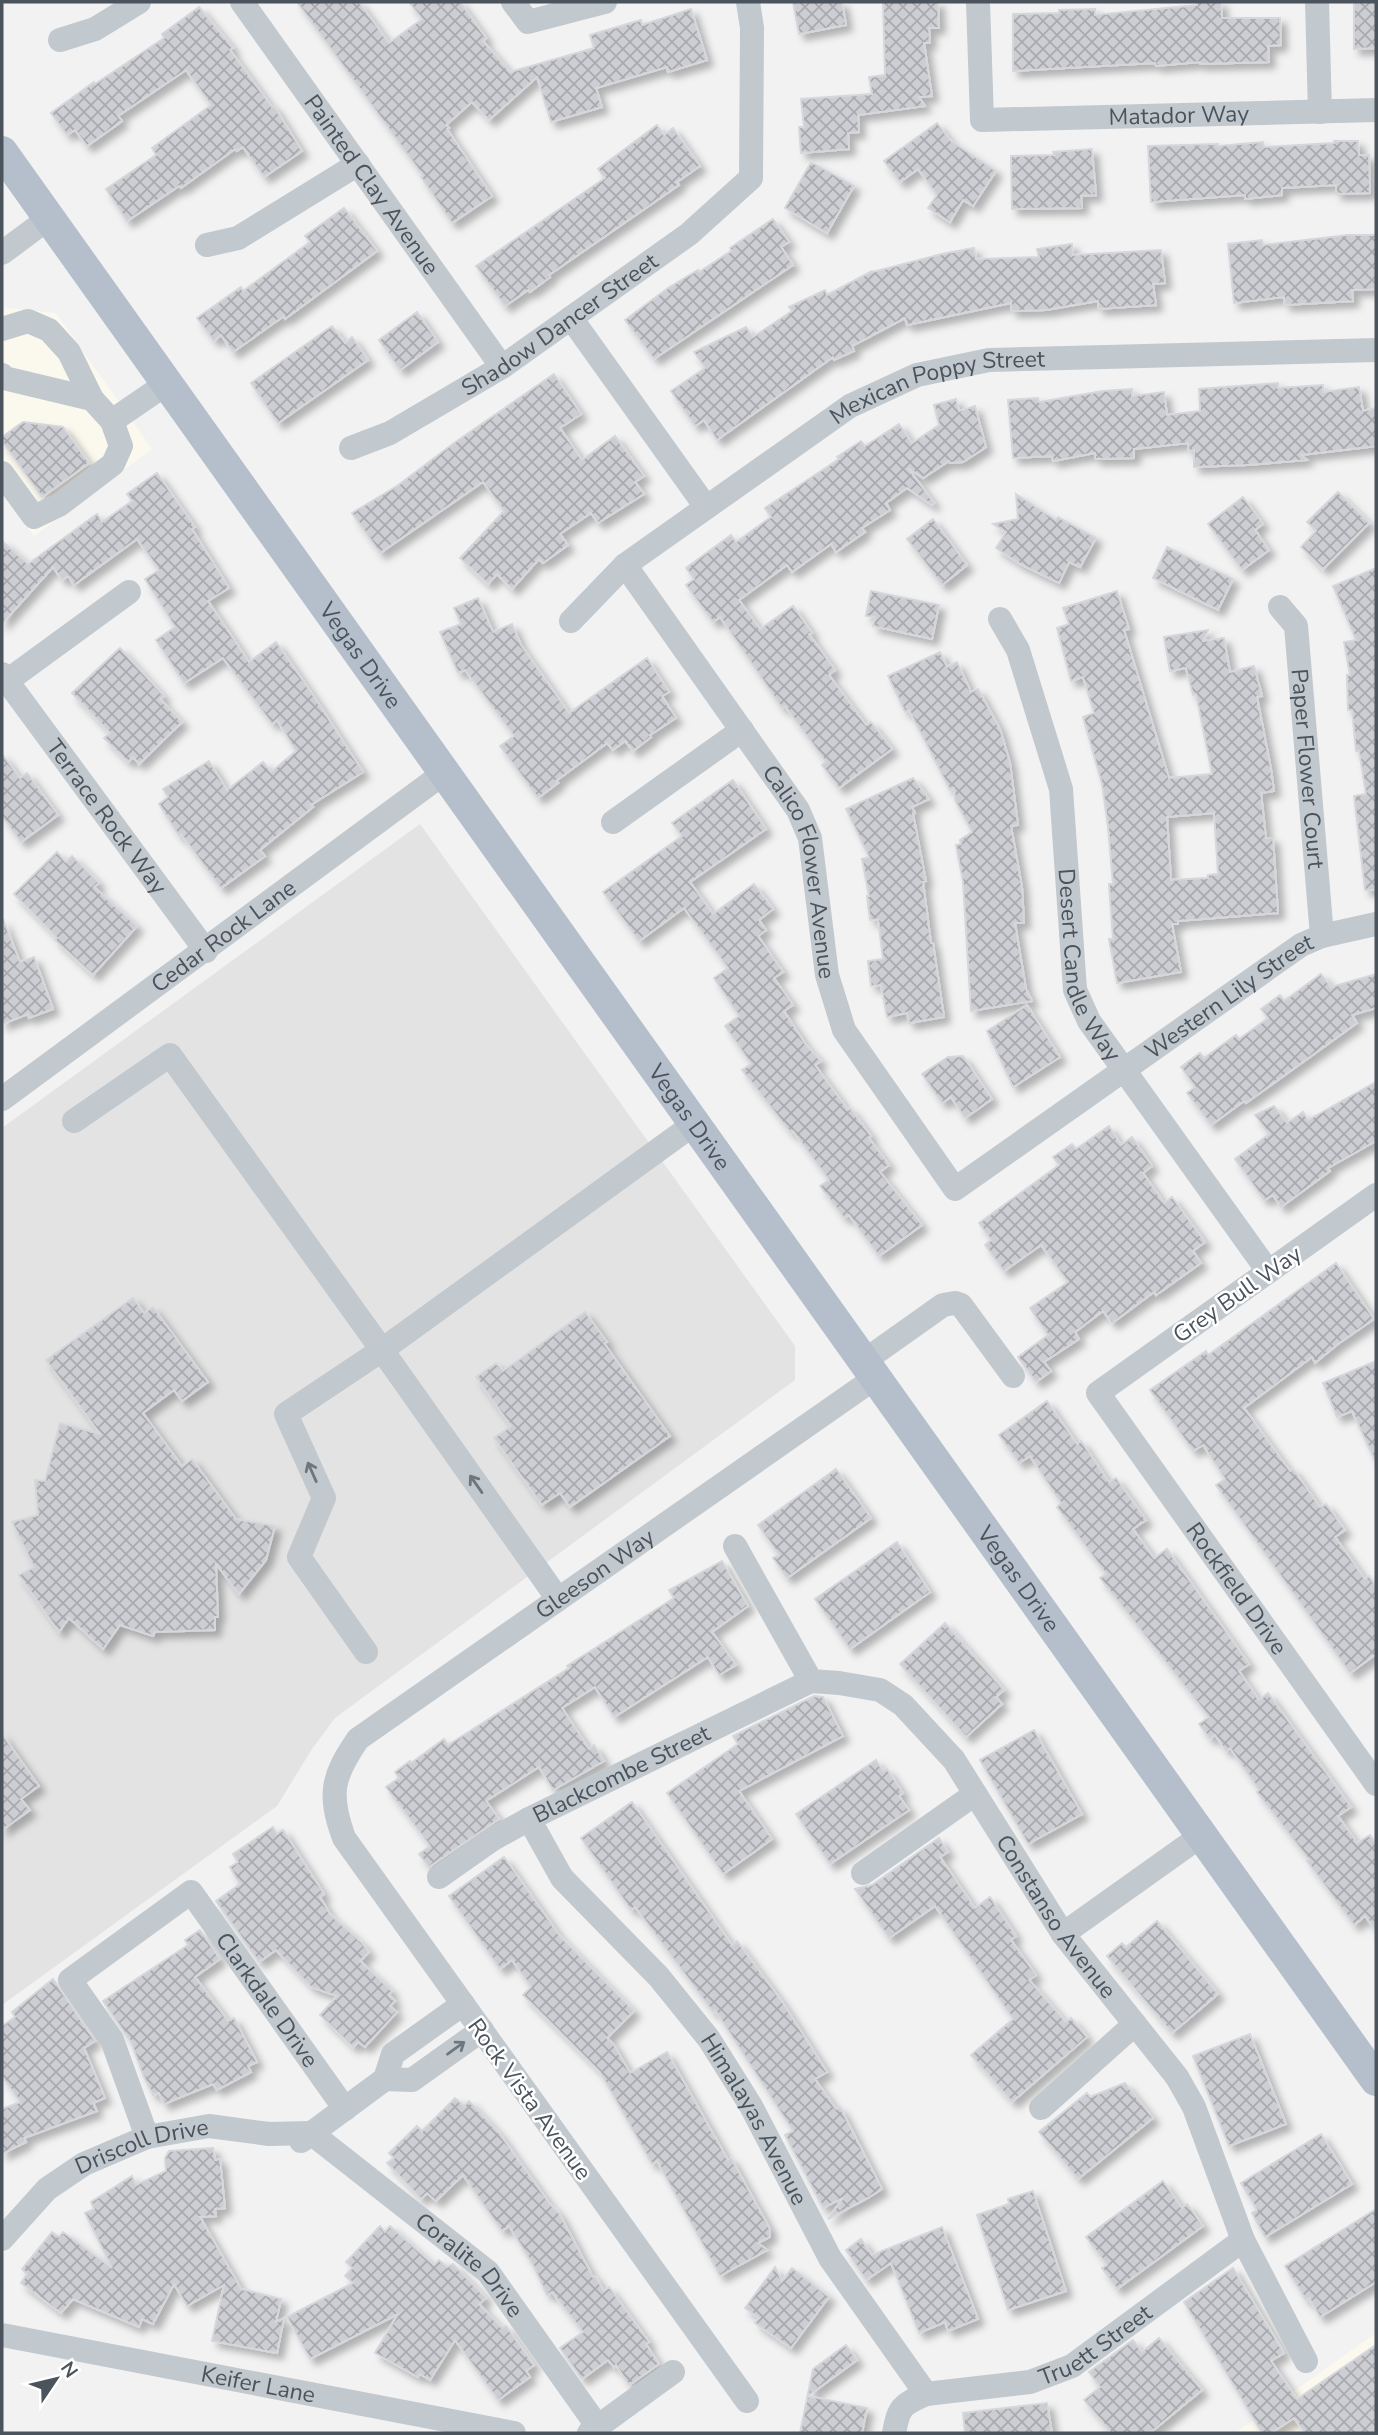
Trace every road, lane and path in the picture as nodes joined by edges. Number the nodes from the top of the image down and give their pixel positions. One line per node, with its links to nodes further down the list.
1 (139, 2): 8 (street)
2 (242, 2): 12 (street, Painted Clay Avenue)
3 (513, 2): 4 (street)
4 (605, 2)
5 (748, 2): 16 (street, Shadow Dancer Street)
6 (978, 2): 10 (street, Matador Way)
7 (1317, 2): 10 (street)
8 (60, 40)
9 (1376, 110): 10 (street, Matador Way)
10 (1320, 112)
11 (2, 152): 13 (main road, Vegas Drive)
12 (358, 164): 14 (street); 19 (street, Painted Clay Avenue)
13 (49, 219): 15 (street); 21 (main road, Vegas Drive)
14 (207, 245)
15 (2, 253)
16 (571, 318): 19 (street, Shadow Dancer Street); 26 (street)
17 (2, 330): 22 (street)
18 (1376, 349): 26 (street, Mexican Poppy Street)
19 (502, 367): 24 (street, Shadow Dancer Street)
20 (3, 378): 22 (street)
21 (166, 384): 23 (street); 34 (main road, Vegas Drive)
22 (92, 399): 23 (street)
23 (112, 421): 25 (street)
24 (351, 448)
25 (2, 473)
26 (706, 507): 27 (street, Mexican Poppy Street)
27 (625, 565): 31 (street, Mexican Poppy Street); 33 (street, Calico Flower Avenue)
28 (129, 592): 32 (street, Terrace Rock Way)
29 (1280, 607): 37 (street, Paper Flower Court)
30 (1000, 619): 39 (street, Desert Candle Way)
31 (571, 621)
32 (4, 677): 38 (street, Terrace Rock Way)
33 (742, 730): 35 (street); 43 (street, Calico Flower Avenue)
34 (444, 773): 38 (street, Cedar Rock Lane); 42 (main road, Vegas Drive)
35 (613, 822)
36 (1376, 924): 37 (street, Western Lily Street)
37 (1322, 936): 39 (street, Western Lily Street)
38 (206, 951): 40 (street, Cedar Rock Lane)
39 (1124, 1069): 43 (street, Western Lily Street); 45 (street, Desert Candle Way)
40 (2, 1099)
41 (74, 1121): 46 (street)
42 (694, 1124): 46 (street); 47 (main road, Vegas Drive)
43 (955, 1189)
44 (1375, 1202): 45 (street, Grey Bull Way)
45 (1268, 1271): 49 (street, Grey Bull Way)
46 (382, 1350): 51 (street, one-way to 46); 52 (street, one-way to 46)
47 (869, 1369): 48 (street, Gleeson Way); 51 (street, Gleeson Way); 58 (main road, Vegas Drive)
48 (1013, 1376)
49 (1098, 1393): 54 (street, Rockfield Drive)
50 (735, 1546): 53 (street)
51 (558, 1599): 55 (street, Gleeson Way)
52 (366, 1652)
53 (811, 1681): 56 (street, Constanso Avenue); 57 (street, Blackcombe Street)
54 (1376, 1784)
55 (334, 1788): 62 (street, Rock Vista Avenue)
56 (975, 1794): 59 (street); 61 (street, Constanso Avenue)
57 (529, 1819): 60 (street, Blackcombe Street); 78 (street, Himalayas Avenue)
58 (1202, 1835): 61 (street); 68 (main road, Vegas Drive)
59 (863, 1873)
60 (439, 1877)
61 (1063, 1934): 63 (street, Constanso Avenue)
62 (463, 2004): 64 (street, Rock Vista Avenue); 65 (street)
63 (1135, 2024): 69 (street); 74 (street, Constanso Avenue)
64 (482, 2030): 66 (street, one-way to 64); 79 (street, Rock Vista Avenue)
65 (412, 2040): 66 (street); 67 (street)
66 (431, 2066): 67 (street)
67 (385, 2079): 70 (street)
68 (1376, 2080)
69 (1041, 2108)
70 (345, 2109): 71 (street, Clarkdale Drive); 72 (street)
71 (147, 2137): 72 (street, Driscoll Drive); 73 (street, Driscoll Drive)
72 (306, 2137): 80 (street, Coralite Drive)
73 (2, 2239)
74 (1243, 2240): 76 (street, Constanso Avenue); 78 (street, Truett Street)
75 (2, 2335): 81 (street, Keifer Lane)
76 (1306, 2361)
77 (673, 2372): 80 (street)
78 (926, 2394): 82 (street)
79 (747, 2401)
80 (593, 2430)
81 (514, 2433)
82 (894, 2433)

